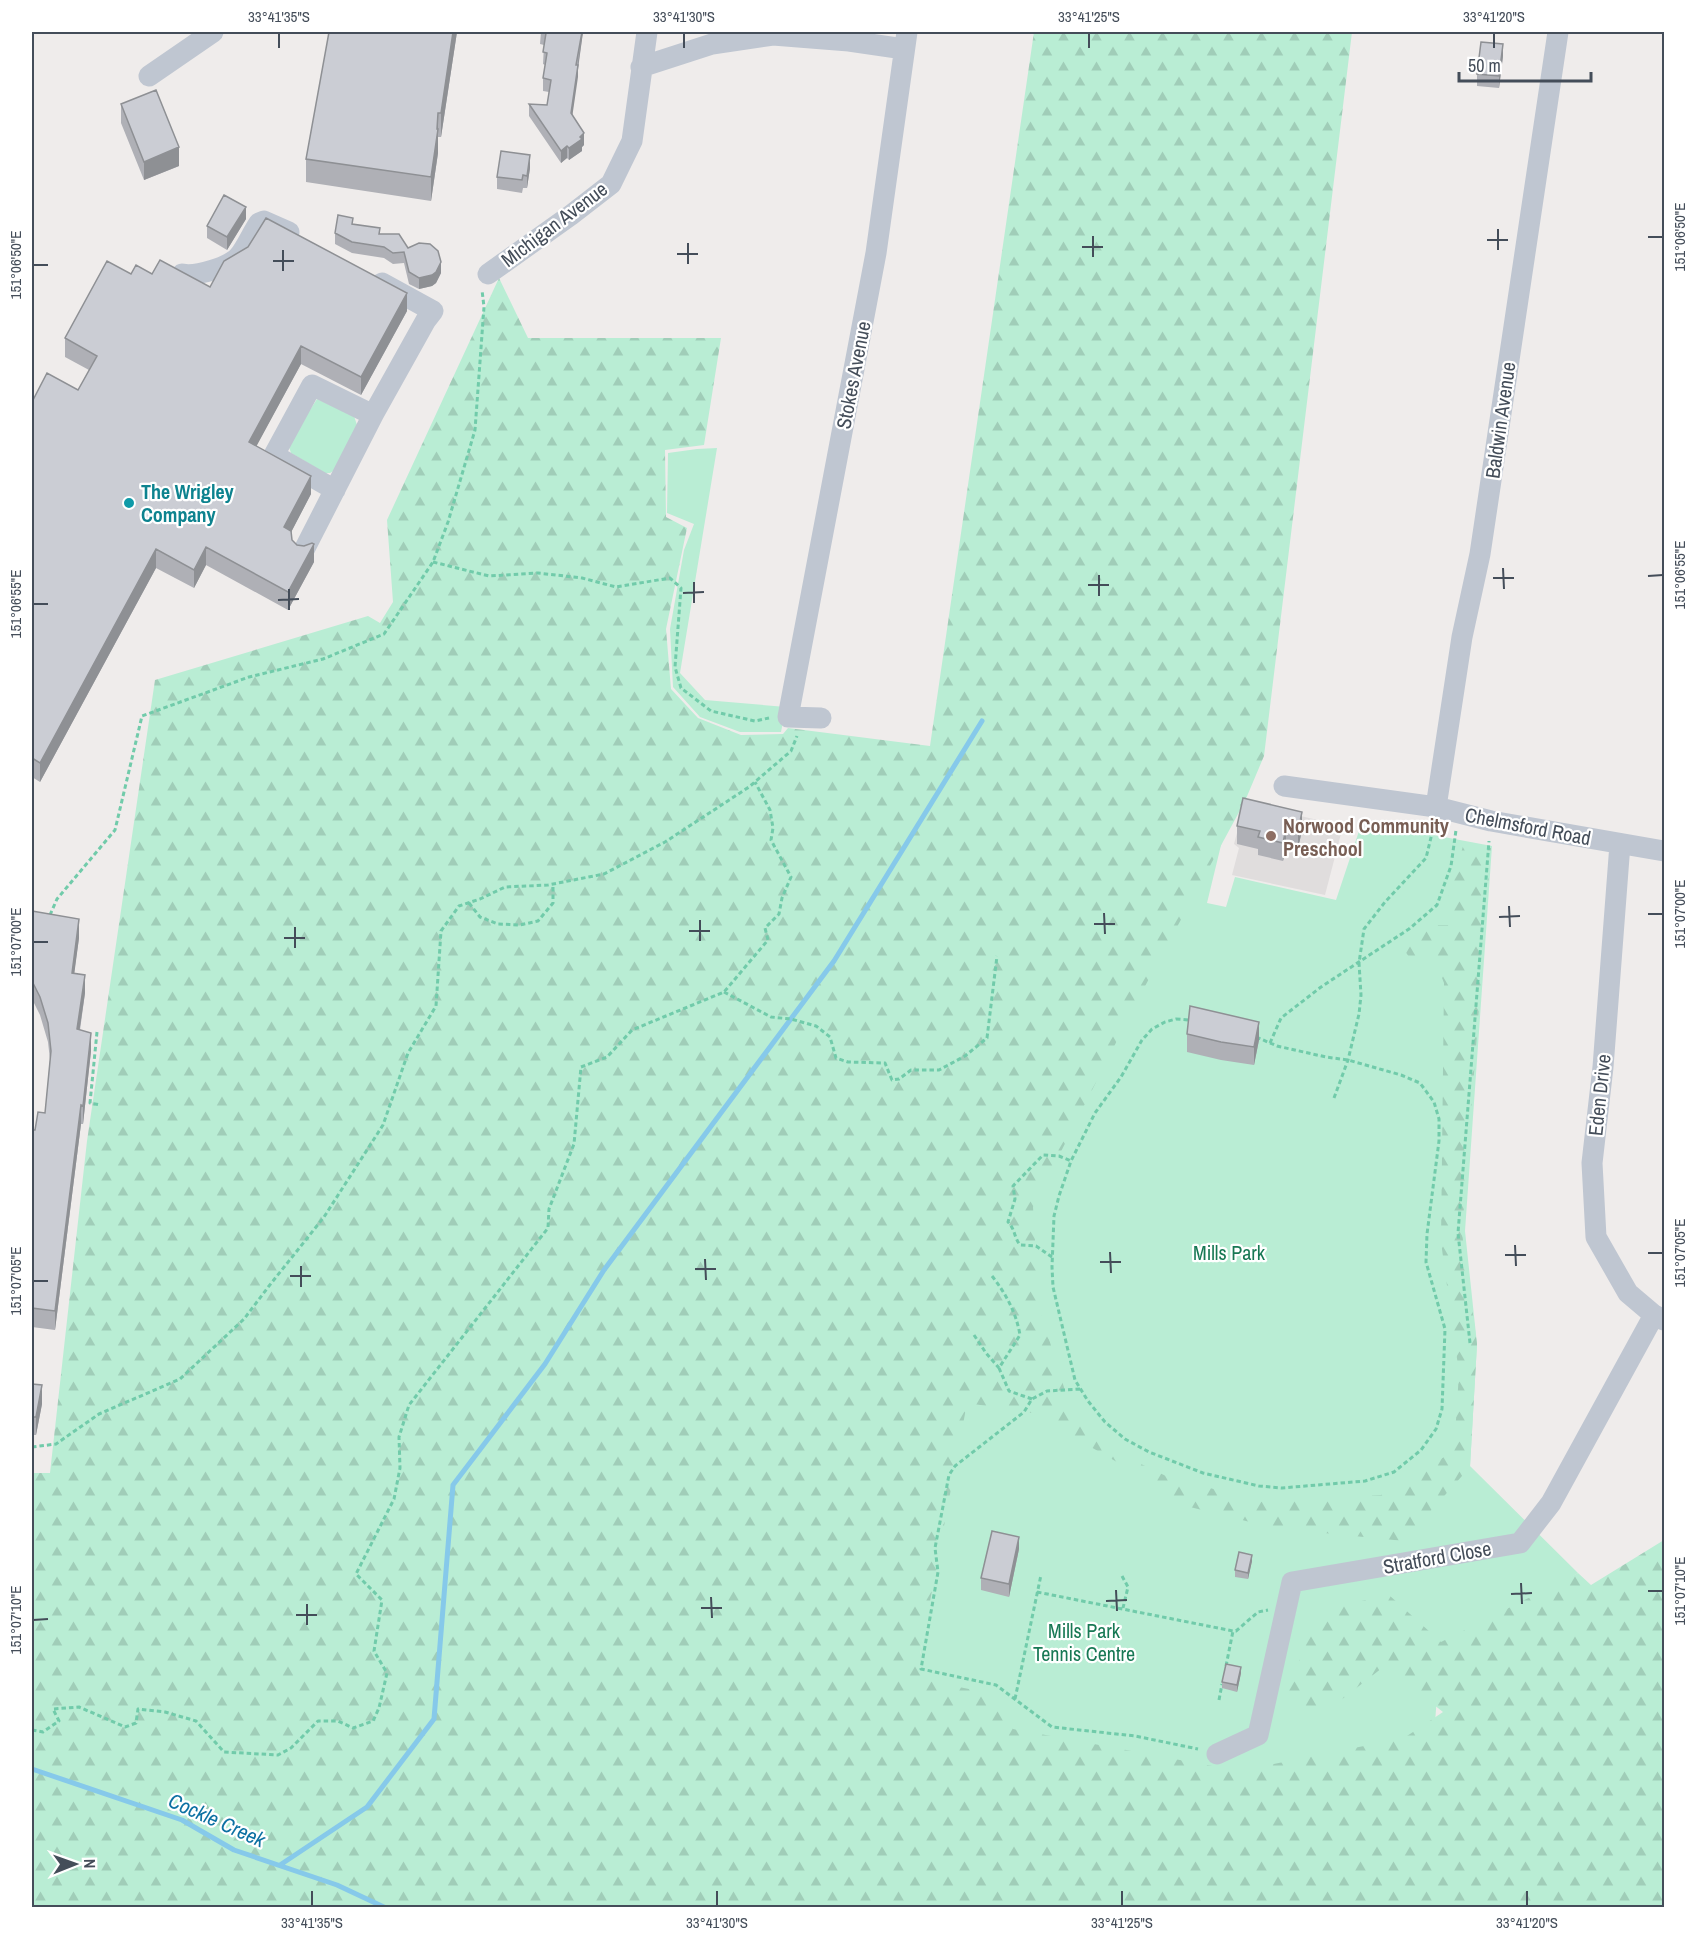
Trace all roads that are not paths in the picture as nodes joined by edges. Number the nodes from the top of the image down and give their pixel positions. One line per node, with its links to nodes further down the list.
1 (213, 32): 6 (street)
2 (647, 32): 5 (street, Michigan Avenue)
3 (1558, 32): 16 (street, Baldwin Avenue)
4 (906, 40): 5 (street); 14 (street, Stokes Avenue)
5 (641, 67): 10 (street, Michigan Avenue)
6 (149, 76)
7 (311, 245): 9 (street)
8 (362, 272): 11 (street)
9 (182, 274)
10 (485, 281)
11 (373, 415): 12 (street); 12 (street)
12 (335, 490): 13 (street)
13 (303, 552)
14 (821, 718)
15 (1284, 786): 16 (street, Chelmsford Road)
16 (1436, 807): 17 (street, Chelmsford Road)
17 (1620, 844): 18 (street, Chelmsford Road); 19 (street, Eden Drive)
18 (1665, 851)
19 (1659, 1317): 20 (street, Stratford Close)
20 (1217, 1754)

